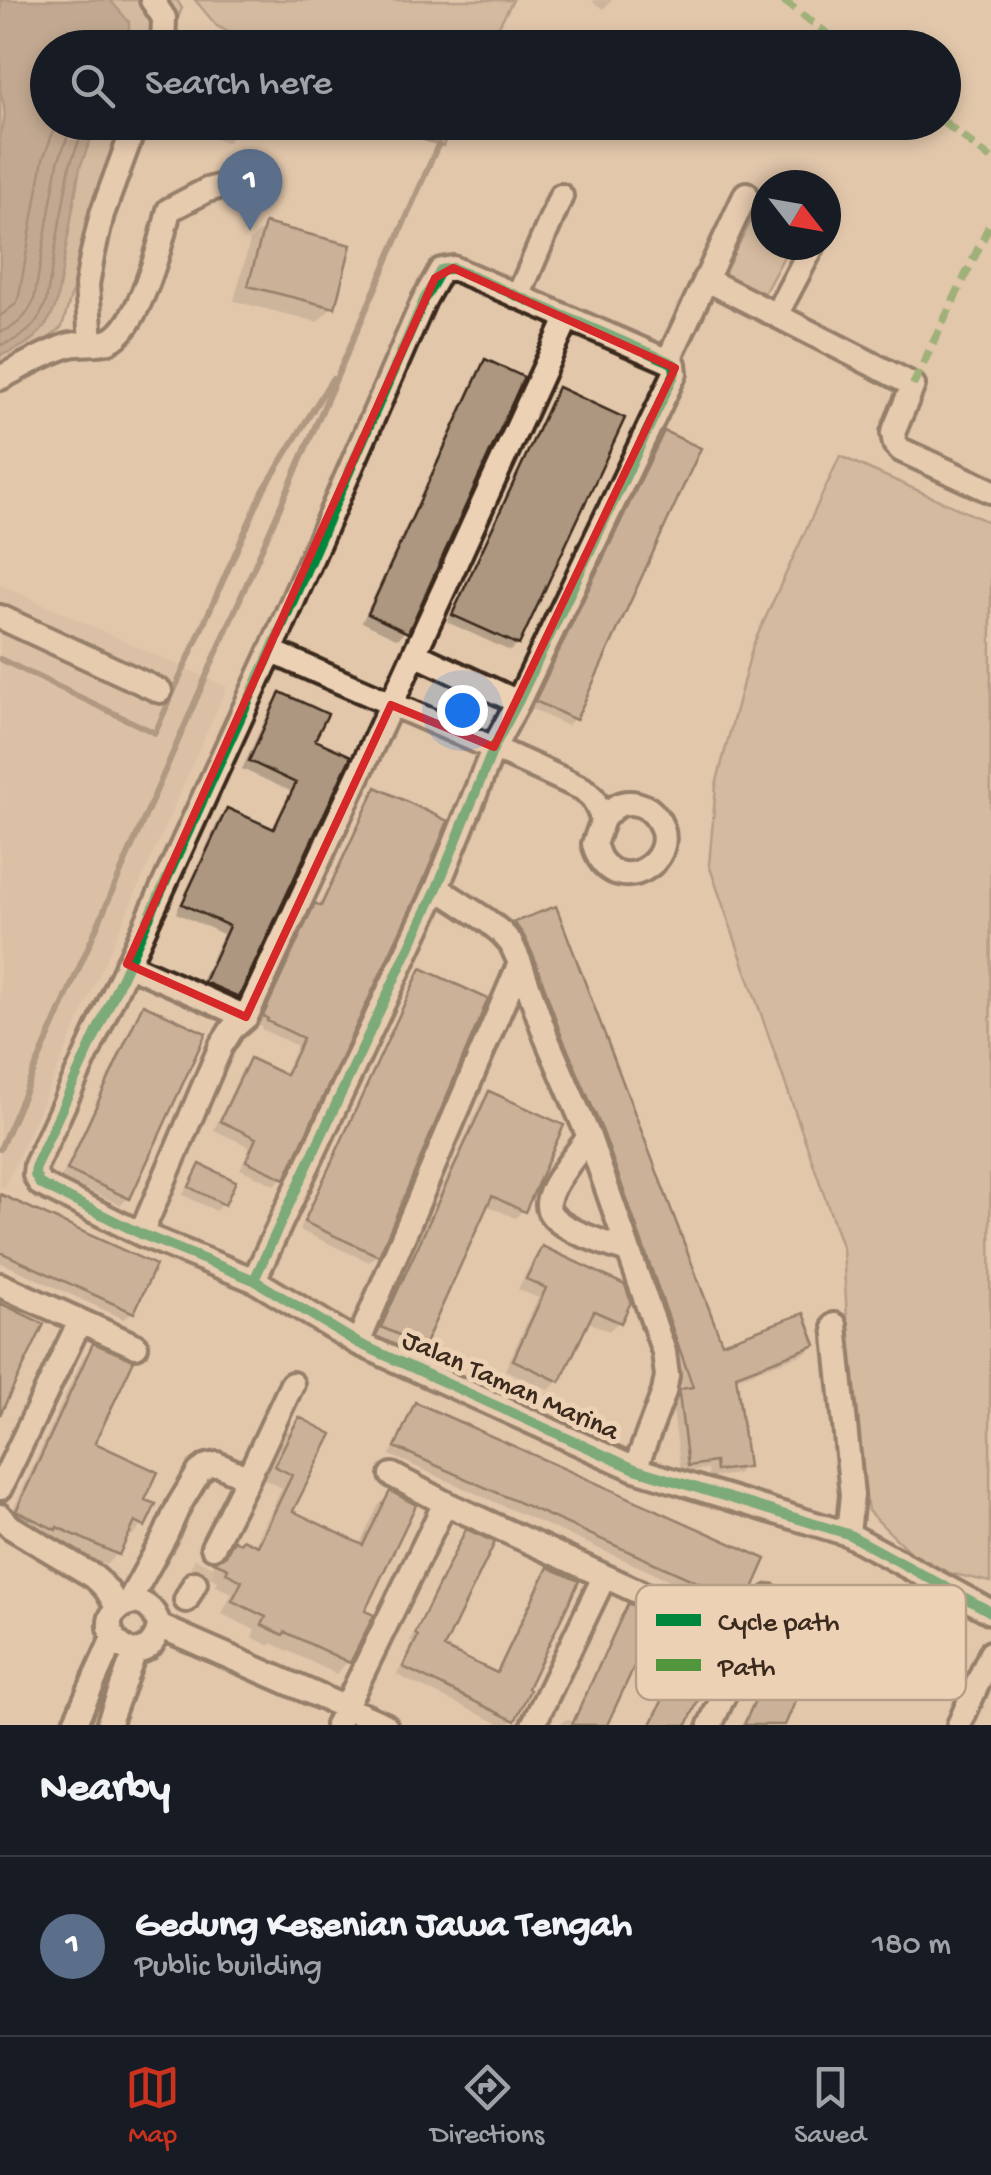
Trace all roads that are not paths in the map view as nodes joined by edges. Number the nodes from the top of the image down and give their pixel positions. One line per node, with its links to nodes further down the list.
1 (152, 0): 2 (street)
2 (164, 30)
3 (129, 140): 12 (street)
4 (264, 175): 12 (street)
5 (746, 194): 8 (street)
6 (561, 196): 9 (street)
7 (805, 260): 10 (street)
8 (706, 279): 10 (street); 13 (street)
9 (518, 297): 11 (street); 17 (street)
10 (776, 314): 15 (street)
11 (567, 319): 13 (street); 18 (street)
12 (92, 343): 14 (street)
13 (668, 361): 20 (street)
14 (0, 378)
15 (991, 491)
16 (0, 617): 19 (street)
17 (271, 651): 21 (street); 25 (street)
18 (415, 654): 20 (street); 21 (street)
19 (160, 691)
20 (518, 702): 22 (street)
21 (392, 705): 22 (street); 27 (street)
22 (494, 747): 23 (street); 24 (street)
23 (603, 820)
24 (436, 888): 26 (street); 31 (street)
25 (127, 964): 27 (street); 29 (street, Jalan Taman Marina)
26 (520, 964): 28 (street); 35 (street)
27 (246, 1018): 29 (street)
28 (588, 1137): 30 (street); 30 (street)
29 (142, 1234): 31 (street, Jalan Taman Marina)
30 (628, 1251): 38 (street)
31 (254, 1280): 35 (street, Jalan Taman Marina)
32 (0, 1285): 33 (street)
33 (80, 1321): 36 (street); 41 (street)
34 (836, 1325): 44 (street)
35 (358, 1343): 38 (street, Jalan Taman Marina)
36 (136, 1346)
37 (292, 1384): 40 (street)
38 (635, 1469): 44 (street, Jalan Taman Marina)
39 (392, 1475): 42 (street)
40 (248, 1478): 45 (street); 50 (street)
41 (0, 1488)
42 (445, 1503): 46 (street); 57 (street)
43 (4, 1524): 50 (street)
44 (848, 1534): 47 (street, Jalan Taman Marina)
45 (213, 1547)
46 (604, 1576): 48 (street); 61 (street)
47 (942, 1585)
48 (636, 1591)
49 (966, 1598): 51 (street, Jalan Taman Marina)
50 (122, 1607): 52 (street); 53 (street)
51 (991, 1612)
52 (159, 1626): 54 (street); 57 (street)
53 (113, 1638): 54 (street); 58 (street)
54 (134, 1651): 59 (street)
55 (991, 1653): 63 (street)
56 (721, 1700): 62 (street)
57 (341, 1716): 60 (street)
58 (74, 1725)
59 (108, 1725)
60 (385, 1725)
61 (532, 1725)
62 (710, 1725)
63 (959, 1725)

